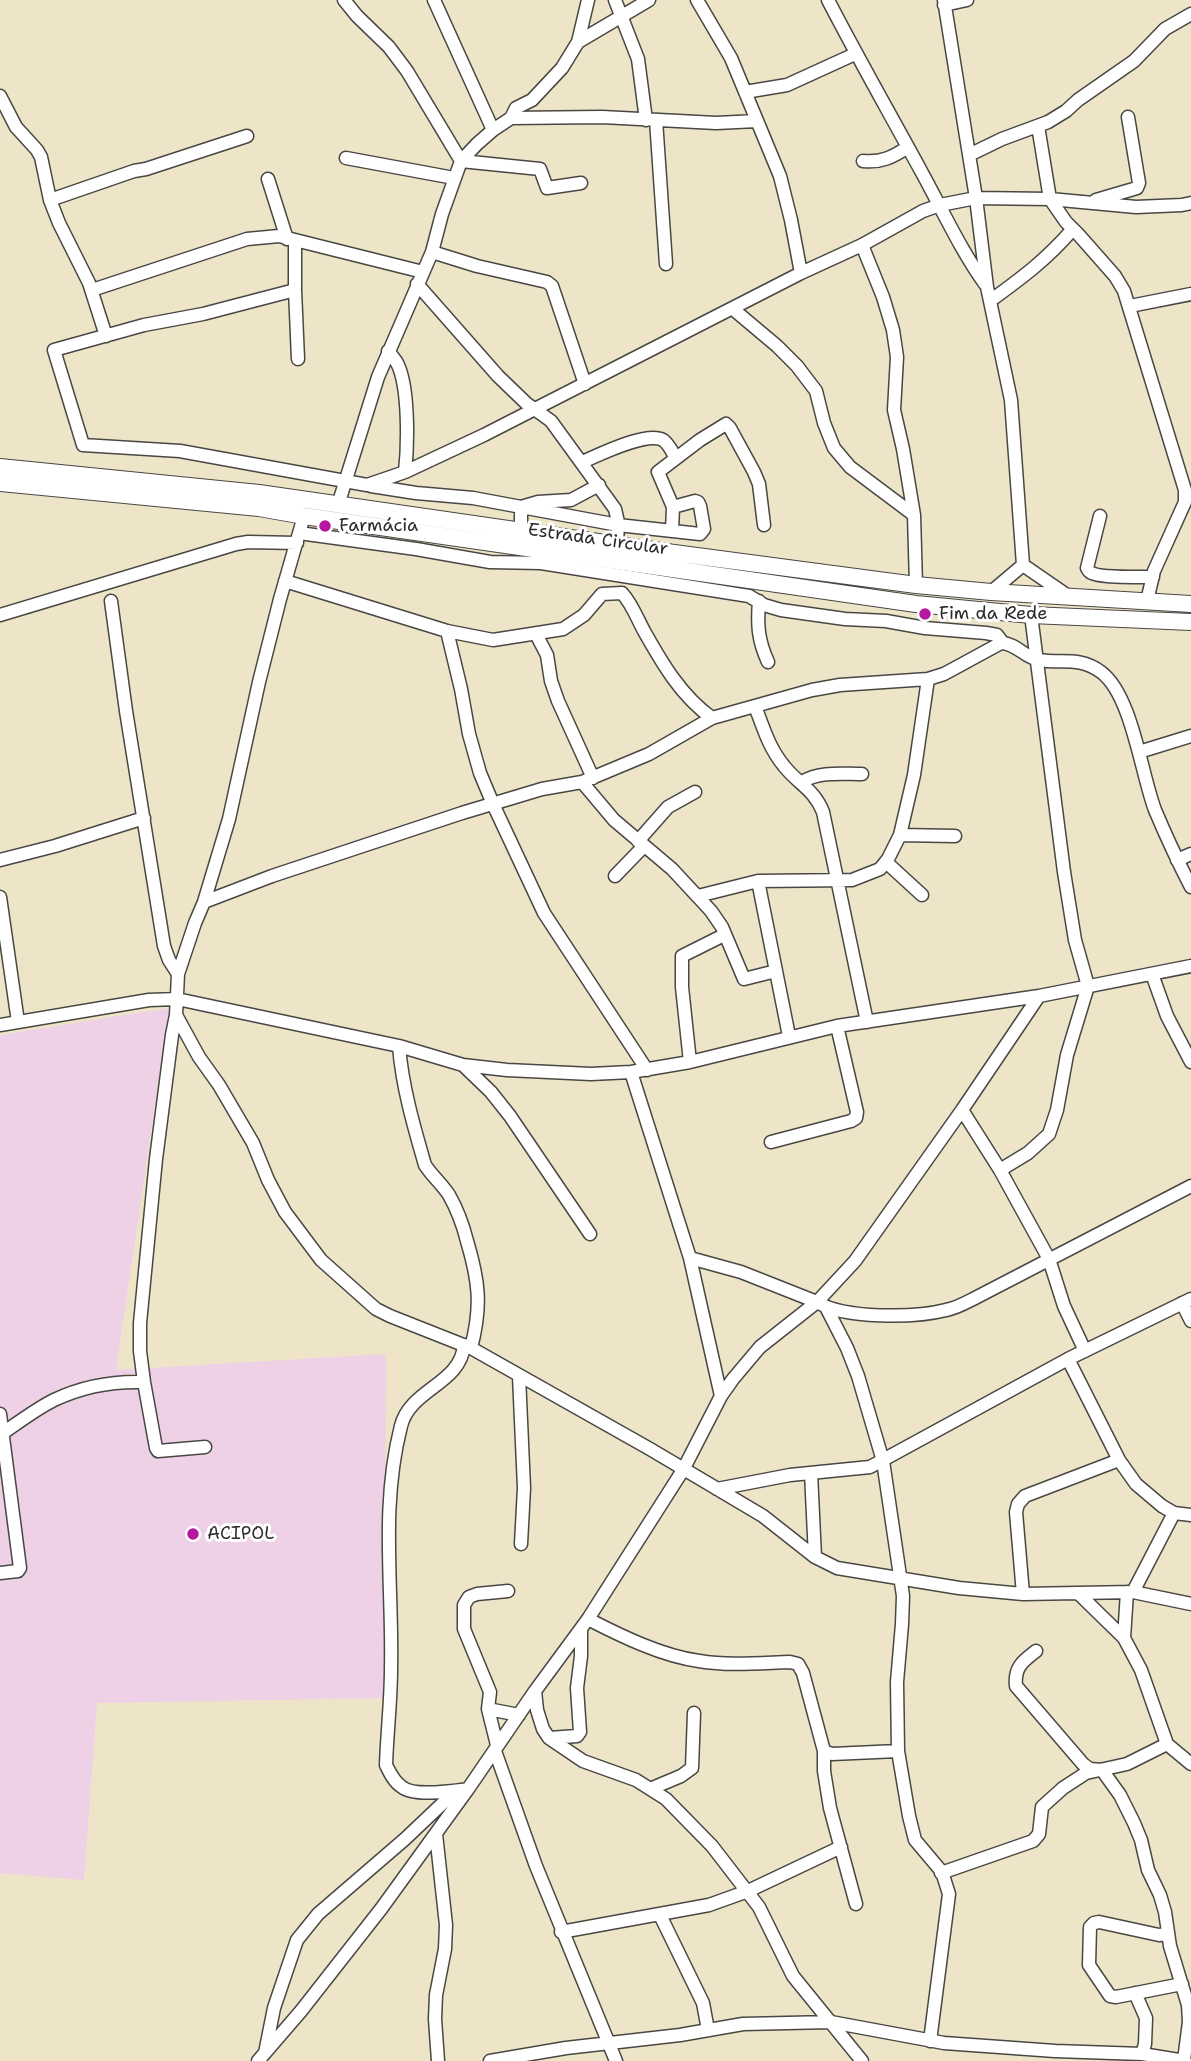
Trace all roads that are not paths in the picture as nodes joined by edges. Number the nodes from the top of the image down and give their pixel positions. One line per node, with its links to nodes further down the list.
1 (344, 0): 26 (street)
2 (434, 0): 21 (street)
3 (588, 0): 12 (street)
4 (615, 0): 11 (street)
5 (649, 0): 11 (street)
6 (697, 0): 14 (street)
7 (828, 0): 13 (street)
8 (967, 0): 9 (street)
9 (944, 2): 24 (street)
10 (1191, 14): 20 (street)
11 (623, 16): 12 (street); 18 (street)
12 (578, 42): 17 (street)
13 (855, 54): 14 (street); 23 (street)
14 (745, 92): 19 (street)
15 (0, 96): 33 (street)
16 (1128, 117): 34 (street)
17 (511, 118): 18 (street); 21 (street)
18 (651, 120): 19 (street); 41 (street)
19 (757, 121): 42 (street)
20 (1038, 126): 24 (street); 32 (street)
21 (493, 130): 26 (street)
22 (247, 136): 33 (street)
23 (908, 148): 27 (street); 36 (street)
24 (969, 155): 31 (street)
25 (346, 158): 28 (street)
26 (461, 160): 28 (street); 30 (street)
27 (863, 161)
28 (454, 178): 40 (street)
29 (268, 179): 38 (street)
30 (581, 183)
31 (976, 198): 32 (street); 36 (street); 44 (street)
32 (1050, 199): 34 (street); 37 (street)
33 (50, 200): 45 (street)
34 (1091, 202): 35 (street)
35 (1191, 203)
36 (940, 205): 39 (street); 44 (street)
37 (1073, 229): 48 (street); 49 (street)
38 (291, 240): 43 (street); 45 (street); 46 (street)
39 (862, 245): 42 (street); 68 (street)
40 (432, 252): 43 (street); 54 (street)
41 (666, 264)
42 (801, 273): 50 (street)
43 (420, 278): 52 (street); 55 (street)
44 (987, 287): 48 (street)
45 (92, 290): 51 (street)
46 (295, 290): 51 (street); 53 (street)
47 (1191, 294): 49 (street)
48 (990, 300): 79 (street)
49 (1129, 306): 64 (street)
50 (733, 309): 54 (street); 68 (street)
51 (106, 336): 60 (street)
52 (388, 351): 59 (street); 60 (street)
53 (298, 359)
54 (584, 384): 55 (street)
55 (536, 408): 57 (street); 59 (street)
56 (676, 458): 57 (street); 67 (street); 72 (street)
57 (582, 462): 63 (street)
58 (0, 467): 65 (main road, Estrada Circular)
59 (405, 472): 62 (street)
60 (346, 481): 62 (street); 65 (street)
61 (0, 483): 69 (main road, Estrada Circular)
62 (367, 485): 66 (street)
63 (599, 485): 66 (street); 71 (street)
64 (1188, 490): 81 (street)
65 (338, 505): 73 (main road, Estrada Circular)
66 (521, 507): 71 (street); 73 (street)
67 (673, 507): 74 (street); 74 (street)
68 (914, 515): 83 (street)
69 (304, 516): 75 (main road, Estrada Circular); 76 (street)
70 (1100, 516): 81 (street)
71 (618, 525): 74 (street); 77 (street)
72 (764, 525)
73 (521, 531): 77 (main road, Estrada Circular)
74 (672, 531)
75 (435, 535): 78 (street); 80 (main road, Estrada Circular)
76 (298, 538): 78 (street); 82 (street); 91 (street)
77 (617, 545): 83 (main road, Estrada Circular)
78 (434, 552): 80 (street)
79 (1023, 565): 84 (street); 86 (street)
80 (621, 570): 85 (street); 88 (street); 92 (main road, Estrada Circular)
81 (1153, 577): 89 (street)
82 (285, 581): 94 (street); 124 (street)
83 (916, 585): 84 (main road, Estrada Circular)
84 (991, 592): 86 (main road, Estrada Circular)
85 (602, 594): 95 (street); 101 (street)
86 (1068, 596): 89 (main road, Estrada Circular)
87 (111, 601): 109 (street)
88 (759, 601): 96 (street); 98 (street)
89 (1147, 601): 90 (main road, Estrada Circular)
90 (1191, 604)
91 (0, 615)
92 (1031, 615): 93 (main road, Estrada Circular); 97 (street)
93 (1191, 622)
94 (447, 631): 95 (street); 108 (street)
95 (536, 634): 105 (street)
96 (1003, 643): 97 (street); 99 (street)
97 (1037, 660): 103 (street); 130 (street)
98 (768, 662)
99 (929, 679): 100 (street); 110 (street)
100 (755, 706): 101 (street); 106 (street)
101 (712, 718): 105 (street)
102 (1191, 736): 103 (street)
103 (1139, 752): 115 (street)
104 (862, 774): 106 (street)
105 (587, 780): 108 (street); 112 (street)
106 (802, 782): 119 (street)
107 (695, 792): 112 (street)
108 (493, 804): 124 (street); 143 (street)
109 (144, 818): 114 (street); 128 (street)
110 (900, 835): 111 (street); 116 (street)
111 (955, 836)
112 (641, 844): 117 (street); 122 (street)
113 (1191, 854): 115 (street)
114 (0, 860)
115 (1177, 860): 120 (street)
116 (886, 862): 119 (street); 121 (street)
117 (615, 876)
118 (758, 881): 119 (street); 122 (street); 127 (street)
119 (838, 881): 135 (street)
120 (1191, 887)
121 (922, 895)
122 (698, 896): 125 (street)
123 (0, 897): 134 (street)
124 (204, 902): 128 (street)
125 (724, 932): 127 (street); 140 (street)
126 (1191, 966): 129 (street)
127 (776, 971): 138 (street)
128 (178, 974): 132 (street)
129 (1152, 974): 130 (street); 141 (street)
130 (1088, 986): 131 (street); 147 (street)
131 (1039, 996): 135 (street); 145 (street)
132 (177, 999): 133 (street); 134 (street); 139 (street)
133 (177, 1015): 155 (street); 159 (street)
134 (18, 1022): 136 (street)
135 (867, 1022): 137 (street)
136 (0, 1025)
137 (837, 1026): 138 (street); 146 (street)
138 (789, 1037): 140 (street)
139 (399, 1046): 142 (street); 155 (street)
140 (691, 1062): 143 (street)
141 (1191, 1062)
142 (463, 1065): 144 (street); 149 (street)
143 (648, 1070): 144 (street)
144 (631, 1072): 150 (street)
145 (962, 1110): 147 (street); 153 (street)
146 (771, 1142)
147 (1000, 1170): 151 (street)
148 (1191, 1186): 151 (street)
149 (590, 1234)
150 (690, 1258): 153 (street); 160 (street)
151 (1049, 1259): 153 (street); 156 (street)
152 (1187, 1301): 154 (street); 156 (street)
153 (821, 1305): 160 (street); 165 (street)
154 (1191, 1321)
155 (468, 1347): 158 (street); 196 (street)
156 (1085, 1351): 157 (street)
157 (1068, 1359): 164 (street); 165 (street)
158 (519, 1376): 166 (street); 171 (street)
159 (144, 1382): 162 (street); 163 (street)
160 (721, 1396): 166 (street)
161 (0, 1414): 162 (street)
162 (3, 1433): 173 (street)
163 (205, 1447)
164 (1119, 1460): 169 (street); 177 (street)
165 (883, 1461): 167 (street); 174 (street)
166 (683, 1470): 168 (street); 180 (street)
167 (811, 1473): 168 (street); 172 (street)
168 (717, 1489): 172 (street)
169 (1174, 1513): 170 (street); 176 (street)
170 (1191, 1515)
171 (521, 1544)
172 (815, 1557): 174 (street)
173 (0, 1573)
174 (901, 1579): 177 (street); 191 (street)
175 (508, 1591): 184 (street)
176 (1130, 1592): 178 (street); 179 (street); 181 (street)
177 (1023, 1594): 178 (street)
178 (1080, 1595): 181 (street)
179 (1191, 1604)
180 (584, 1624): 183 (street); 187 (street); 190 (street)
181 (1124, 1638): 188 (street)
182 (1036, 1651): 193 (street)
183 (535, 1690): 186 (street); 187 (street)
184 (488, 1709): 186 (street); 189 (street)
185 (695, 1713): 195 (street)
186 (519, 1715): 189 (street)
187 (549, 1738): 195 (street)
188 (1167, 1744): 192 (street); 193 (street)
189 (496, 1748): 194 (street); 203 (street)
190 (824, 1751): 191 (street); 198 (street)
191 (898, 1751): 199 (street)
192 (1191, 1764)
193 (1102, 1770): 199 (street); 204 (street)
194 (468, 1789): 196 (street); 197 (street)
195 (650, 1789): 200 (street)
196 (451, 1792): 212 (street)
197 (436, 1834): 212 (street); 214 (street)
198 (841, 1847): 200 (street); 201 (street)
199 (941, 1873): 209 (street)
200 (748, 1891): 202 (street); 207 (street)
201 (856, 1905)
202 (660, 1915): 203 (street); 208 (street)
203 (561, 1932): 210 (street)
204 (1168, 1934): 205 (street); 206 (street)
205 (1182, 1984): 206 (street); 218 (street)
206 (1135, 1993): 211 (street)
207 (831, 2022): 208 (street); 209 (street); 217 (street)
208 (708, 2030): 210 (street)
209 (930, 2041): 211 (street)
210 (610, 2043): 215 (street); 216 (street)
211 (1142, 2054): 213 (street)
212 (261, 2058)
213 (1169, 2059): 218 (street)
214 (438, 2061)
215 (490, 2061)
216 (616, 2061)
217 (862, 2061)
218 (1184, 2061)

